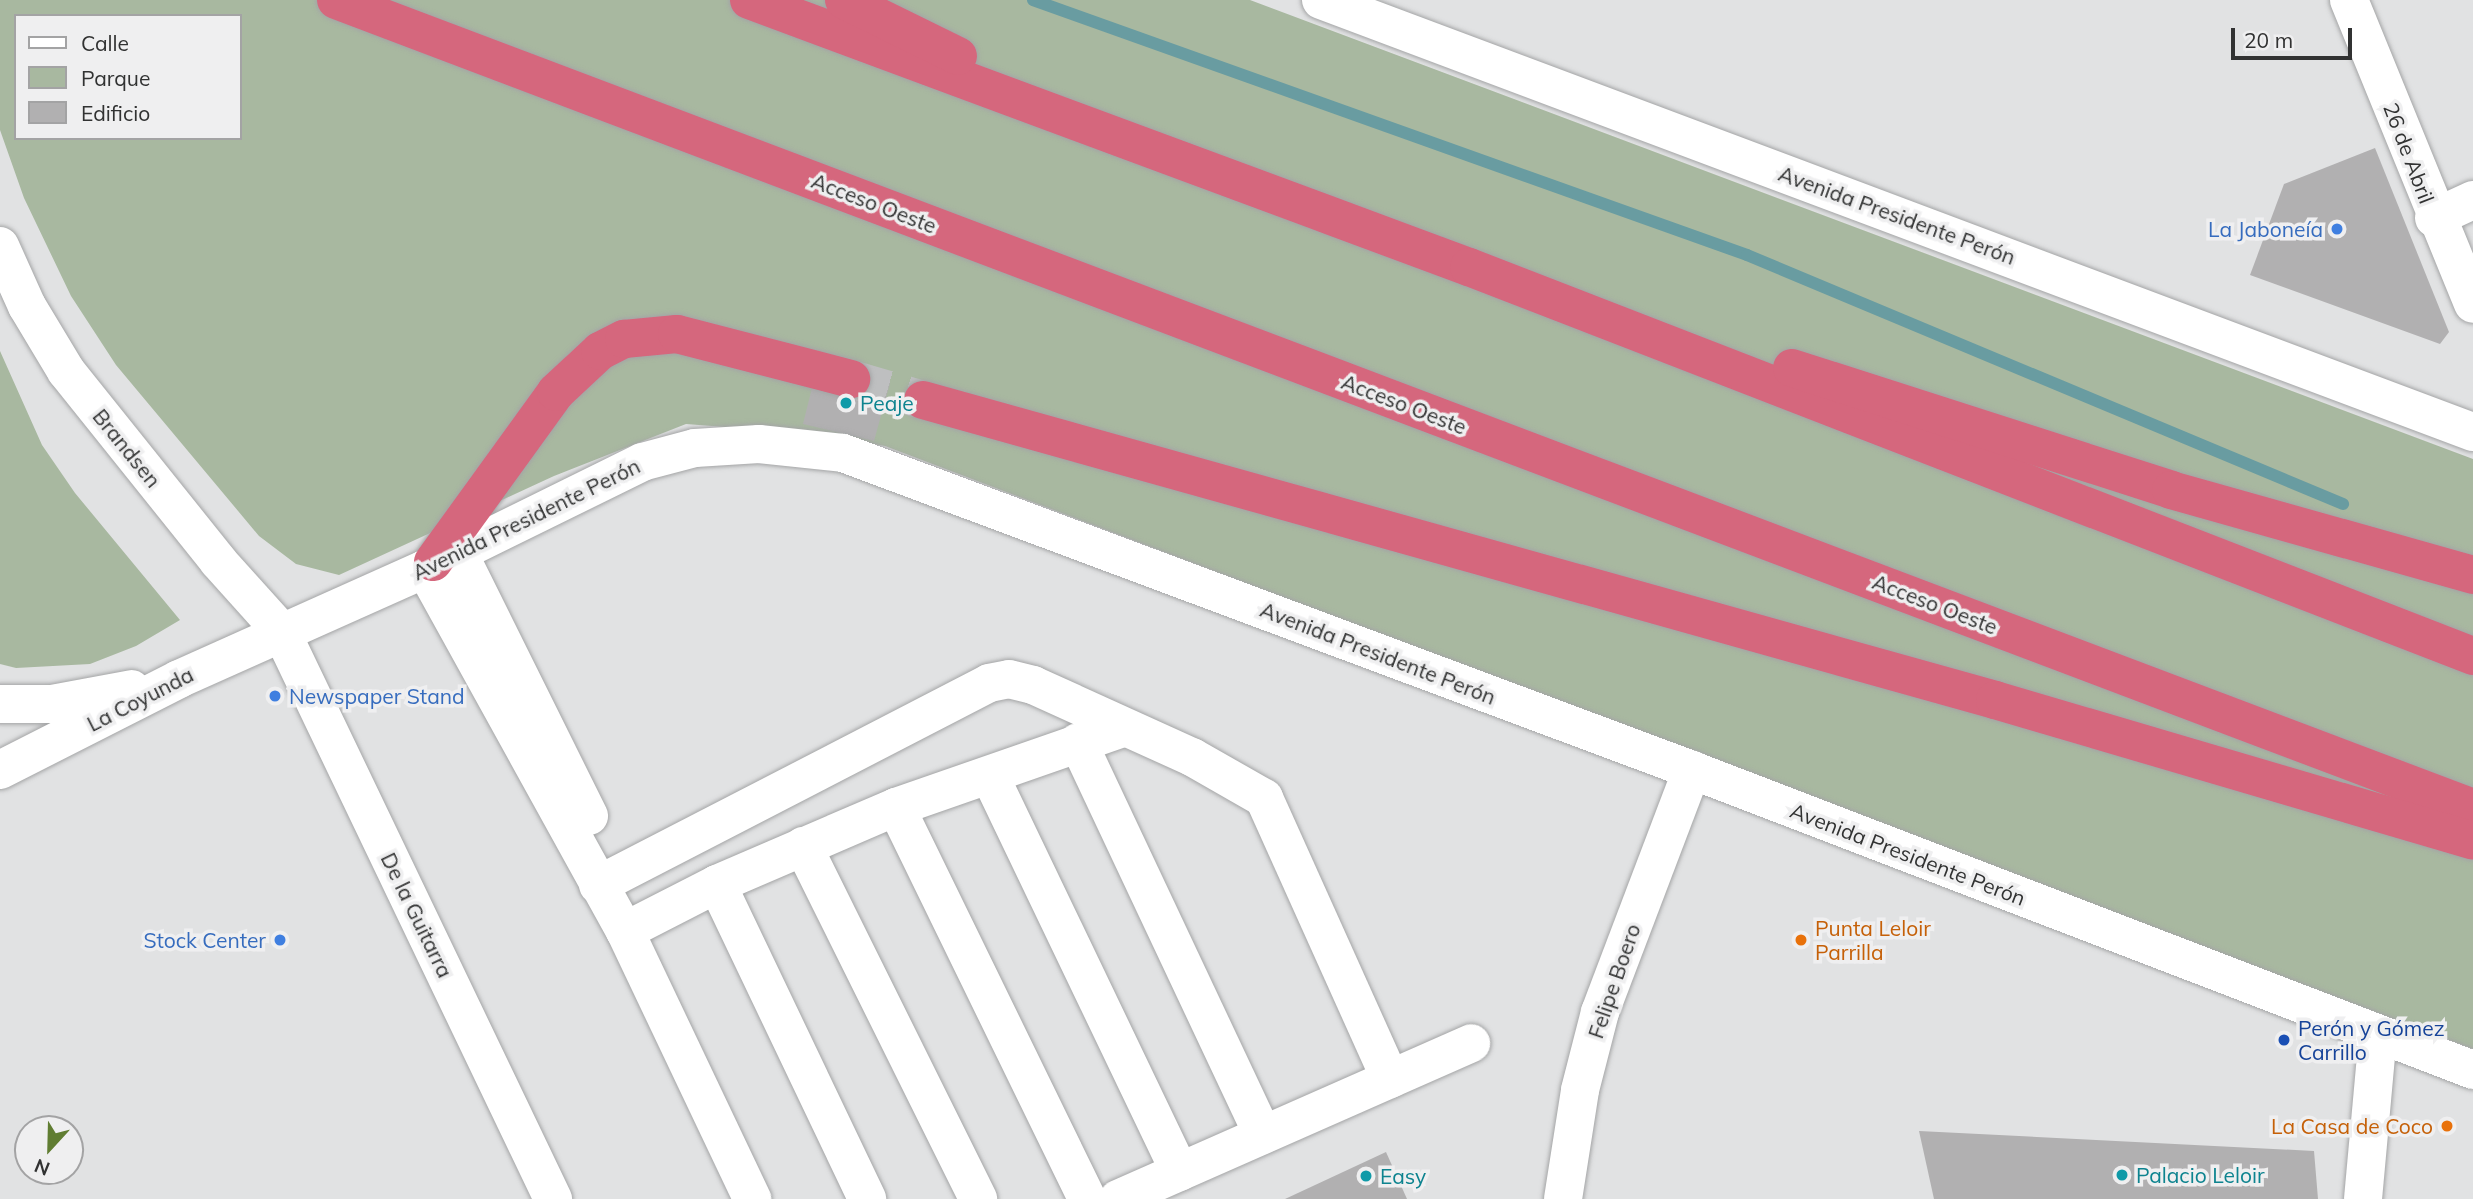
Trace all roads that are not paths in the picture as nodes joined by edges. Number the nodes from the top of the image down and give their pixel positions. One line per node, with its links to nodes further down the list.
1 (336, 0): 27 (highway, Acceso Oeste)
2 (749, 0): 6 (highway)
3 (844, 0): 6 (highway)
4 (1321, 0): 14 (street, Avenida Presidente Perón)
5 (2349, 0): 8 (street, 26 de Abril)
6 (1167, 158): 10 (highway)
7 (2473, 200): 8 (street)
8 (2434, 218): 11 (street, 26 de Abril)
9 (0, 246): 17 (street, Brandsen)
10 (1469, 267): 16 (highway); 18 (highway)
11 (2473, 304)
12 (851, 379): 15 (highway)
13 (923, 400): 28 (highway)
14 (2473, 432)
15 (438, 560): 17 (street, Avenida Presidente Perón); 24 (street, Avenida Presidente Perón); 30 (street)
16 (2473, 575)
17 (281, 631): 19 (street, La Coyunda); 39 (street, De la Guitarra)
18 (2473, 656)
19 (178, 680): 20 (street); 23 (street, La Coyunda)
20 (0, 704)
21 (1122, 728): 22 (street); 30 (street); 36 (street)
22 (1078, 742): 25 (street); 37 (street)
23 (0, 770)
24 (1692, 770): 33 (street, Avenida Presidente Perón); 45 (street, Felipe Boero)
25 (990, 776): 26 (street); 38 (street)
26 (896, 807): 29 (street); 43 (street)
27 (2473, 808)
28 (2473, 841)
29 (803, 846): 31 (street); 42 (street)
30 (610, 879): 32 (street)
31 (717, 884): 32 (street); 41 (street)
32 (625, 931): 40 (street)
33 (2378, 1035): 35 (street, Avenida Presidente Perón); 46 (street)
34 (1471, 1043): 36 (street)
35 (2473, 1070)
36 (1390, 1079): 37 (street)
37 (1263, 1135): 38 (street)
38 (1180, 1172): 44 (street)
39 (553, 1199)
40 (752, 1199)
41 (867, 1199)
42 (978, 1199)
43 (1087, 1199)
44 (1118, 1199)
45 (1563, 1199)
46 (2363, 1199)

